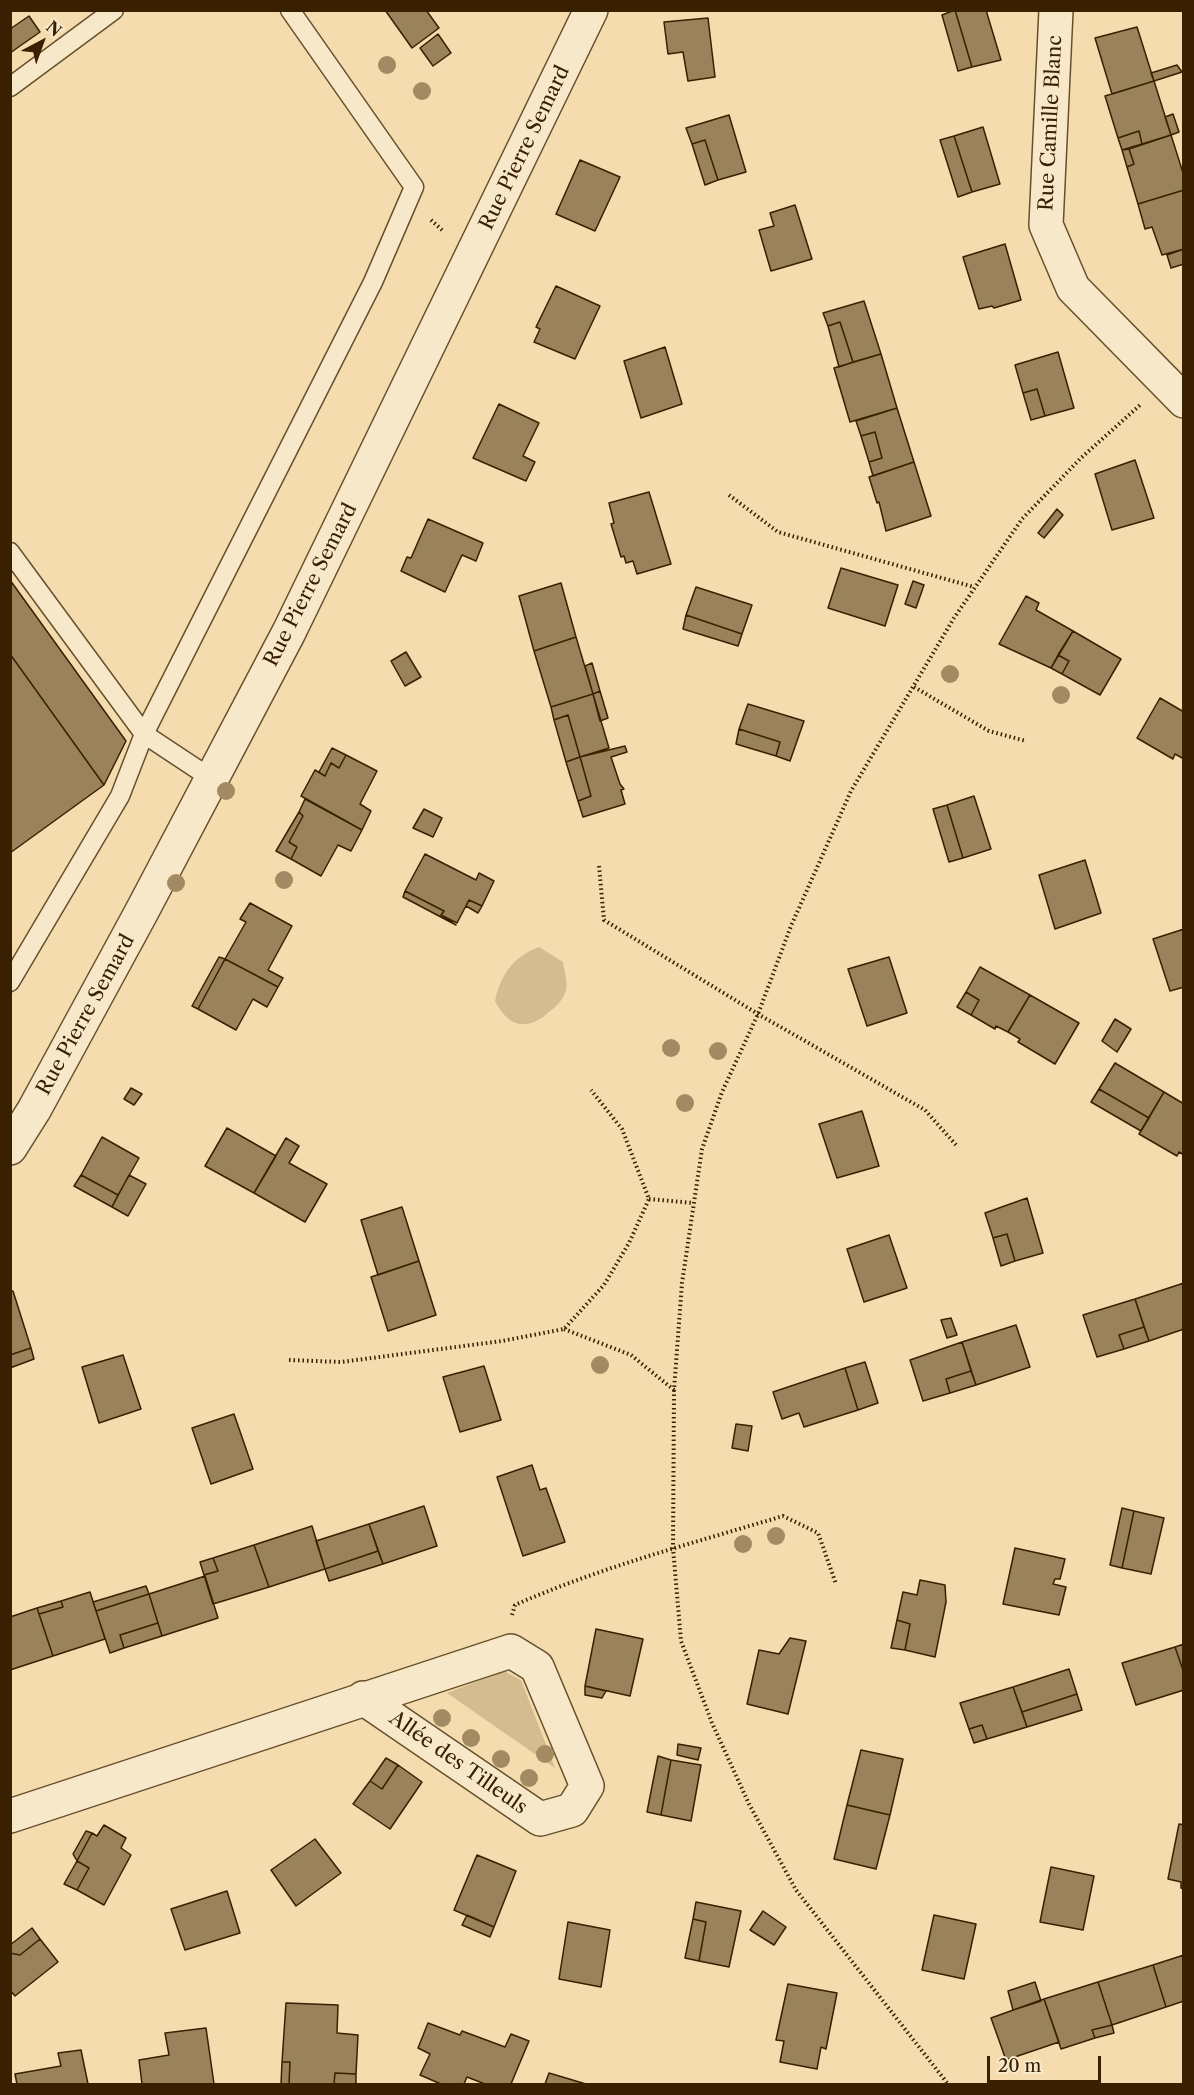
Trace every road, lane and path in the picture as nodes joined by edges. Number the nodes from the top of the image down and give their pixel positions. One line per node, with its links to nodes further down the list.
1 (114, 10): 5 (lane)
2 (290, 10): 11 (lane)
3 (591, 10): 13 (street, Rue Pierre Semard)
4 (1056, 10): 6 (street, Rue Camille Blanc)
5 (10, 87)
6 (1174, 391): 9 (path)
7 (729, 495): 9 (path)
8 (10, 552): 11 (lane)
9 (974, 587): 10 (path)
10 (914, 687): 12 (path); 16 (path)
11 (144, 734): 13 (lane); 15 (lane)
12 (1026, 741)
13 (212, 779): 19 (street, Rue Pierre Semard)
14 (599, 866): 16 (path)
15 (10, 982)
16 (758, 1014): 18 (path); 21 (path)
17 (591, 1090): 20 (path)
18 (957, 1146)
19 (10, 1148)
20 (649, 1199): 21 (path); 22 (path)
21 (693, 1203): 24 (path)
22 (564, 1329): 23 (path); 24 (path)
23 (289, 1360)
24 (674, 1390): 25 (path)
25 (673, 1548): 26 (path); 27 (path); 30 (path)
26 (836, 1584)
27 (498, 1655): 28 (street, Allée des Tilleuls); 28 (street, Allée des Tilleuls)
28 (363, 1698): 29 (street, Allée des Tilleuls)
29 (10, 1816)
30 (948, 2085)

